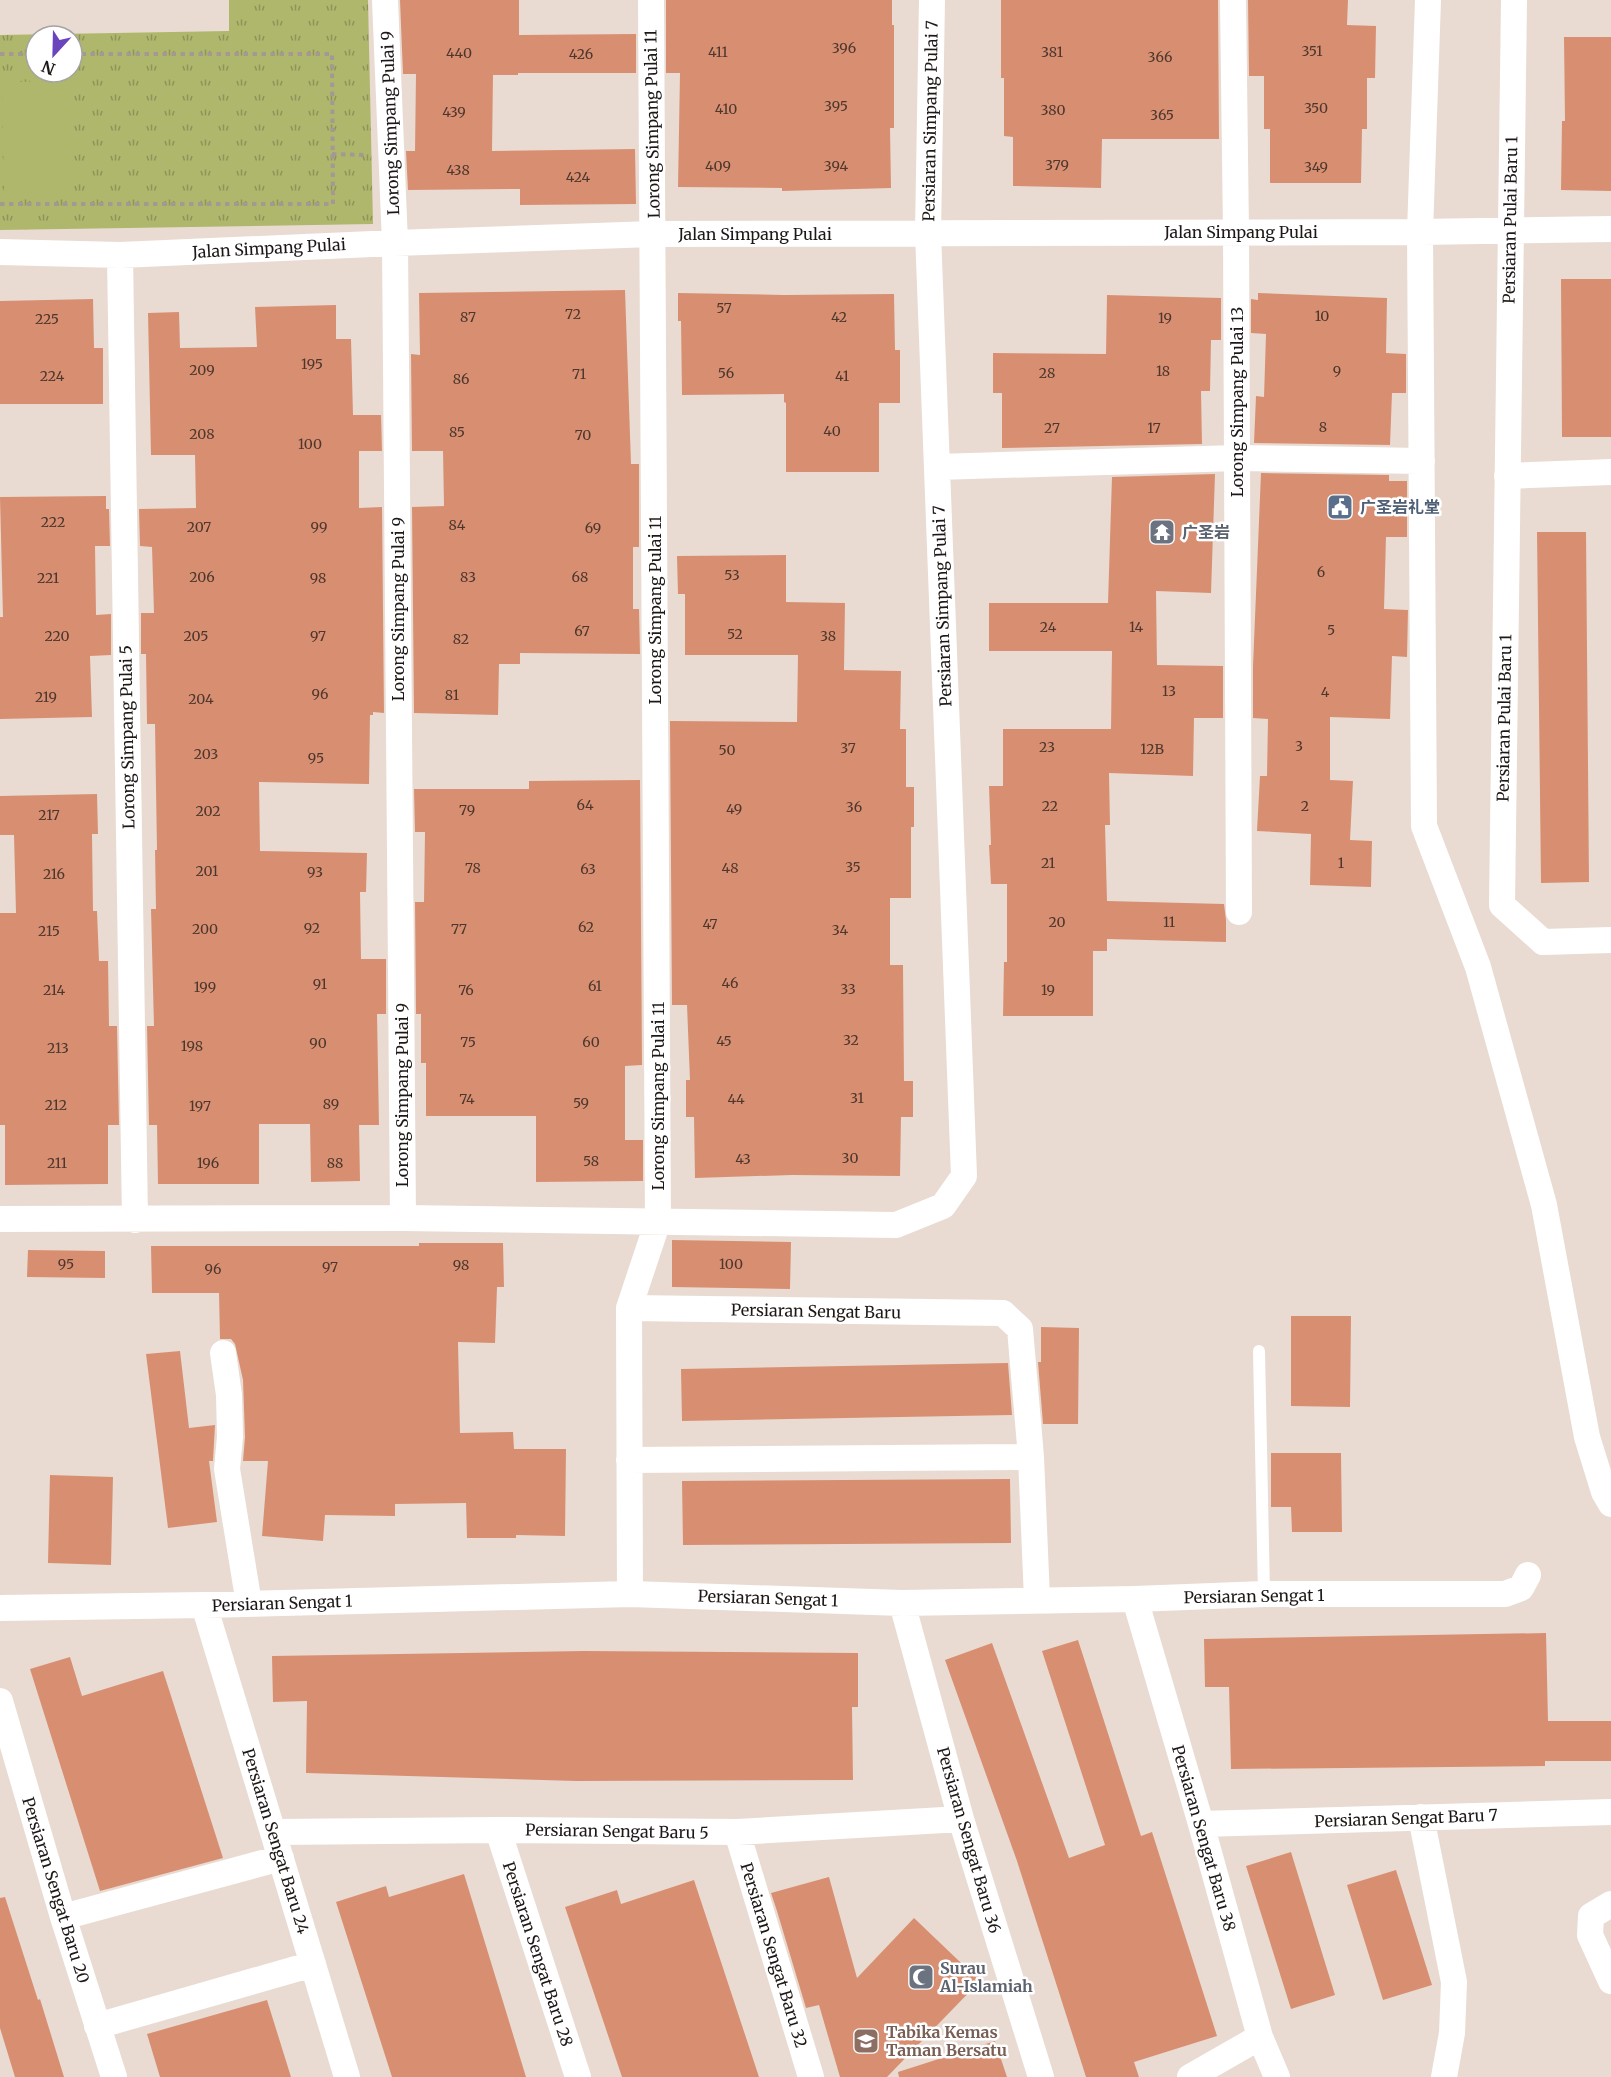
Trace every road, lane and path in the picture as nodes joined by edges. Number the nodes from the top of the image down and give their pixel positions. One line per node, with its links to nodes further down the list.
1 (386, 0): 17 (street, Lorong Simpang Pulai 9)
2 (651, 0): 16 (street, Lorong Simpang Pulai 11)
3 (932, 0): 15 (street, Persiaran Simpang Pulai 7)
4 (1233, 0): 13 (street, Lorong Simpang Pulai 13)
5 (1428, 0): 14 (street)
6 (1514, 0): 12 (street, Persiaran Pulai Baru 1)
7 (0, 54): 8 (path)
8 (24, 54)
9 (84, 54): 10 (path)
10 (0, 204)
11 (1611, 229): 12 (street, Jalan Simpang Pulai)
12 (1510, 230): 14 (street, Jalan Simpang Pulai); 24 (street, Persiaran Pulai Baru 1)
13 (1236, 232): 14 (street, Jalan Simpang Pulai); 15 (street, Jalan Simpang Pulai); 20 (street, Lorong Simpang Pulai 13)
14 (1420, 232): 21 (street)
15 (928, 233): 16 (street, Jalan Simpang Pulai); 22 (street, Persiaran Simpang Pulai 7)
16 (653, 234): 17 (street, Jalan Simpang Pulai); 30 (street, Lorong Simpang Pulai 11)
17 (395, 243): 19 (street, Jalan Simpang Pulai); 27 (street, Lorong Simpang Pulai 9)
18 (0, 252): 19 (street, Jalan Simpang Pulai)
19 (120, 255): 29 (street, Lorong Simpang Pulai 5)
20 (1237, 458): 21 (street); 22 (street); 25 (street, Lorong Simpang Pulai 13)
21 (1422, 461): 36 (street)
22 (937, 467): 30 (street, Persiaran Simpang Pulai 7)
23 (1611, 472): 24 (street)
24 (1507, 476): 26 (street, Persiaran Pulai Baru 1)
25 (1239, 912)
26 (1611, 939)
27 (403, 1218): 29 (street); 30 (street)
28 (0, 1219): 29 (street)
29 (135, 1220)
30 (658, 1221): 31 (street, Lorong Simpang Pulai 11)
31 (629, 1308): 34 (street, Persiaran Sengat Baru); 35 (street, Lorong Simpang Pulai 11)
32 (1259, 1351): 39 (lane)
33 (223, 1353): 43 (street)
34 (1031, 1456): 35 (street); 40 (street)
35 (630, 1460): 38 (street, Lorong Simpang Pulai 11)
36 (1611, 1504)
37 (1528, 1575): 39 (street, Persiaran Sengat 1)
38 (630, 1594): 42 (street, Persiaran Sengat 1); 43 (street, Persiaran Sengat 1)
39 (1264, 1594): 41 (street, Persiaran Sengat 1)
40 (1037, 1599): 41 (street, Persiaran Sengat 1); 42 (street, Persiaran Sengat 1)
41 (1135, 1599): 50 (street, Persiaran Sengat Baru 38)
42 (902, 1603): 49 (street, Persiaran Sengat Baru 36)
43 (249, 1604): 44 (street, Persiaran Sengat 1)
44 (204, 1605): 45 (street, Persiaran Sengat 1); 52 (street, Persiaran Sengat Baru 24)
45 (0, 1608)
46 (0, 1701): 56 (street, Persiaran Sengat Baru 20)
47 (1611, 1812): 48 (street, Persiaran Sengat Baru 7)
48 (1421, 1817): 50 (street, Persiaran Sengat Baru 7); 68 (street)
49 (961, 1819): 53 (street, Persiaran Sengat Baru 5); 61 (street, Persiaran Sengat Baru 36)
50 (1201, 1824): 60 (street, Persiaran Sengat Baru 38)
51 (498, 1830): 52 (street, Persiaran Sengat Baru 5); 53 (street, Persiaran Sengat Baru 5); 64 (street, Persiaran Sengat Baru 28)
52 (273, 1832): 54 (street, Persiaran Sengat Baru 24)
53 (737, 1832): 65 (street, Persiaran Sengat Baru 32)
54 (281, 1858): 56 (street); 57 (street, Persiaran Sengat Baru 24)
55 (1611, 1904): 58 (street)
56 (63, 1917): 59 (street, Persiaran Sengat Baru 20)
57 (313, 1964): 59 (street); 63 (street, Persiaran Sengat Baru 24)
58 (1611, 1981)
59 (97, 2026): 62 (street, Persiaran Sengat Baru 20)
60 (1260, 2037): 66 (street); 67 (street, Persiaran Sengat Baru 38)
61 (1038, 2076)
62 (114, 2077)
63 (347, 2077)
64 (578, 2077)
65 (811, 2077)
66 (1190, 2077)
67 (1277, 2077)
68 (1444, 2077)

